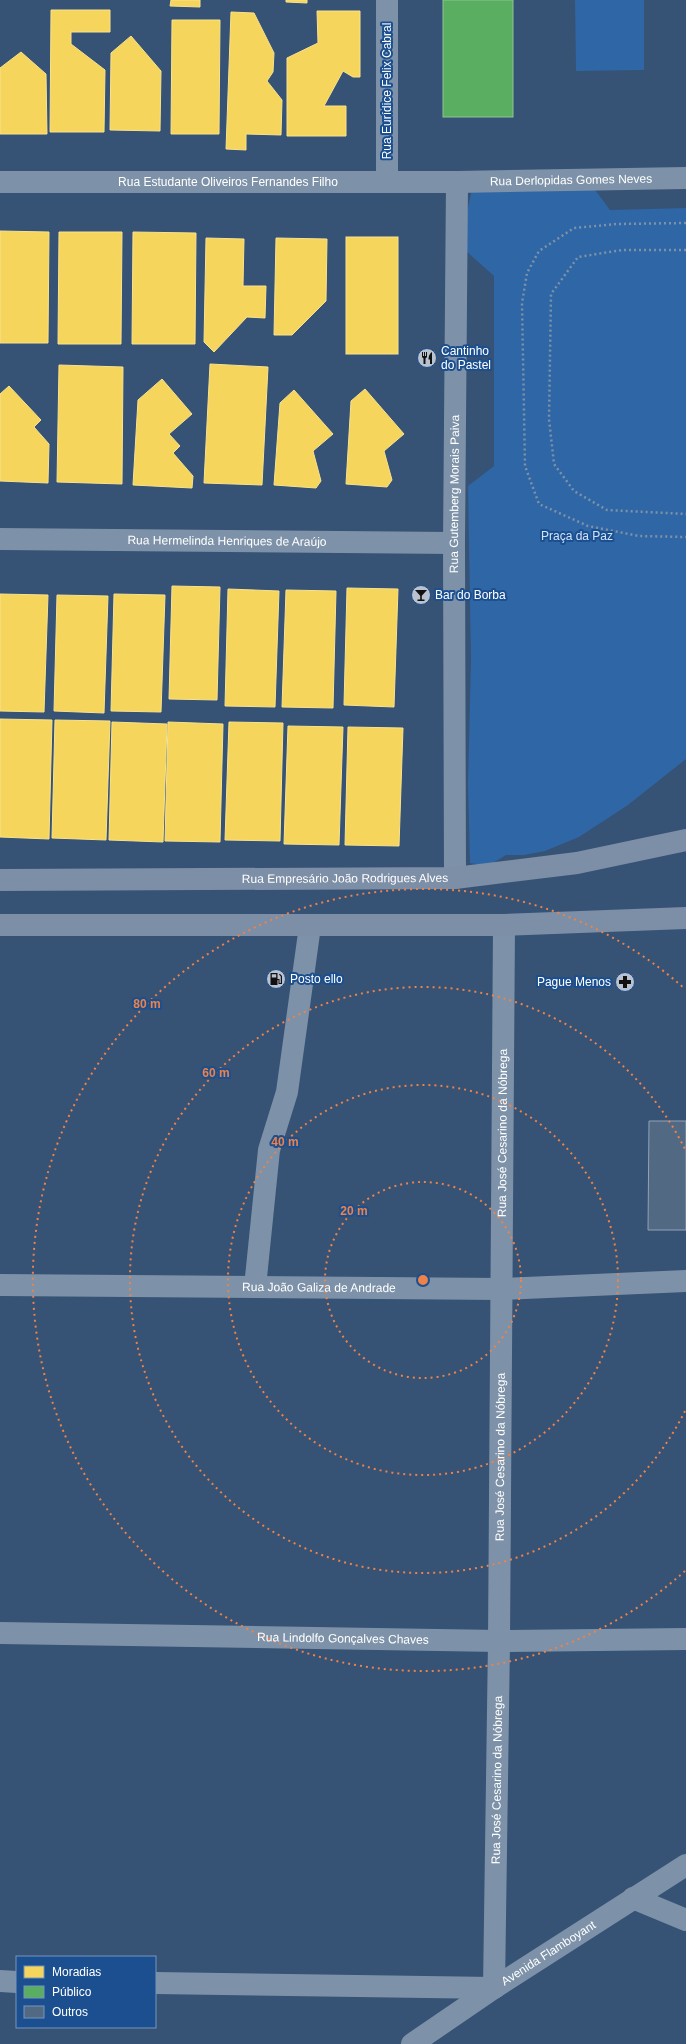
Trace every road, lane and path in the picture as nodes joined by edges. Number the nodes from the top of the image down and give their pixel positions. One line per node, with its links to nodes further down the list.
1 (388, 0): 4 (street, Rua Eurídice Felix Cabral)
2 (686, 178): 5 (street, Rua Derlopidas Gomes Neves)
3 (0, 182): 4 (street, Rua Estudante Oliveiros Fernandes Filho)
4 (387, 182): 5 (street, Rua Estudante Oliveiros Fernandes Filho)
5 (457, 182): 11 (street, Rua Gutemberg Morais Paiva)
6 (686, 223): 9 (path)
7 (686, 250): 8 (path)
8 (686, 514)
9 (686, 537)
10 (0, 539): 11 (street, Rua Hermelinda Henriques de Araújo)
11 (454, 543): 13 (street, Rua Gutemberg Morais Paiva)
12 (686, 840): 13 (main road, Rua Empresário João Rodrigues Alves)
13 (455, 878): 14 (main road, Rua Empresário João Rodrigues Alves)
14 (0, 880)
15 (686, 918): 17 (main road)
16 (0, 925): 18 (main road)
17 (504, 925): 18 (main road); 22 (street, Rua José Cesarino da Nóbrega)
18 (310, 926): 21 (street)
19 (686, 1281): 22 (street, Rua João Galiza de Andrade)
20 (0, 1285): 21 (street, Rua João Galiza de Andrade)
21 (255, 1287): 22 (street, Rua João Galiza de Andrade)
22 (502, 1290): 25 (street, Rua José Cesarino da Nóbrega)
23 (0, 1633): 25 (street, Rua Lindolfo Gonçalves Chaves)
24 (686, 1639): 25 (street, Rua Lindolfo Gonçalves Chaves)
25 (499, 1641): 32 (street, Rua José Cesarino da Nóbrega)
26 (686, 1865): 27 (street, Avenida Flamboyant)
27 (633, 1898): 28 (street); 32 (street, Avenida Flamboyant)
28 (686, 1920)
29 (0, 1981): 30 (street)
30 (16, 1982)
31 (156, 1984): 32 (street)
32 (494, 1988): 33 (street, Avenida Flamboyant)
33 (412, 2044)

